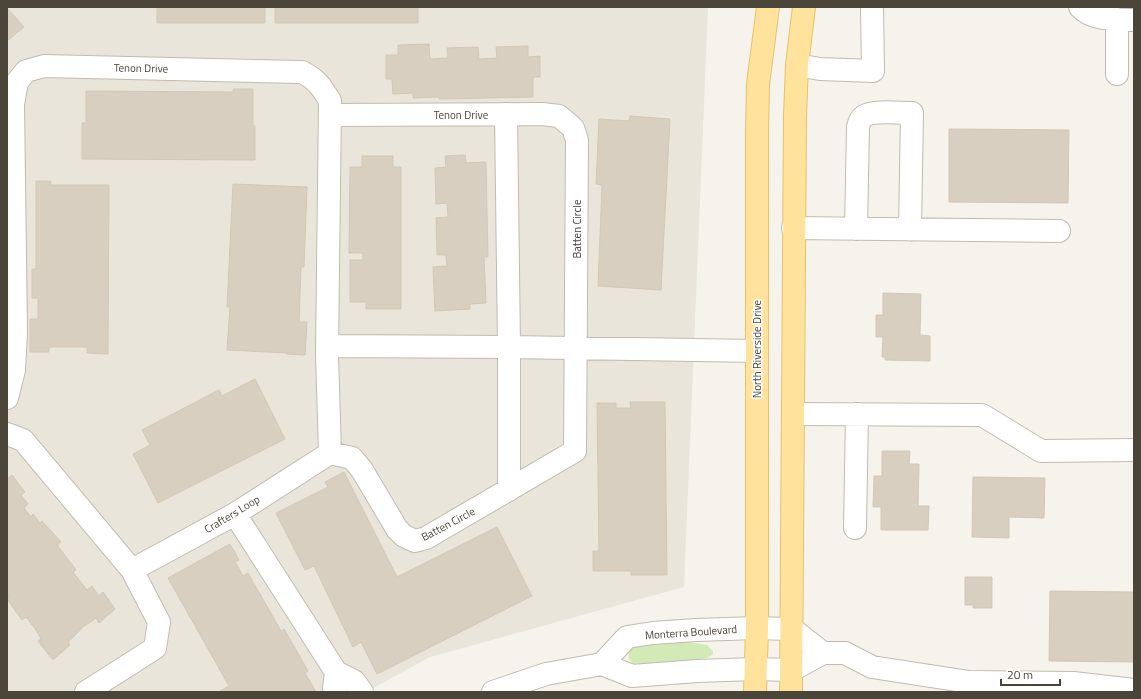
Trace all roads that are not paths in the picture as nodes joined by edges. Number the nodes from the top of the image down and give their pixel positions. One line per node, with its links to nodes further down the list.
1 (768, 7): 18 (main road, North Riverside Drive)
2 (804, 7): 6 (main road)
3 (872, 7): 6 (street)
4 (1080, 7): 5 (street)
5 (1125, 20): 7 (street)
6 (797, 65): 11 (main road)
7 (1117, 74)
8 (506, 114): 9 (street, Tenon Drive); 10 (street, Tenon Drive); 16 (street)
9 (330, 115): 15 (street); 19 (street, Tenon Drive)
10 (559, 116): 17 (street, Batten Circle)
11 (794, 228): 12 (street); 20 (main road)
12 (856, 229): 13 (street); 13 (street)
13 (910, 230): 14 (street)
14 (1059, 232)
15 (327, 346): 16 (street); 24 (street)
16 (510, 347): 17 (street); 25 (street)
17 (576, 348): 18 (street); 25 (street, Batten Circle)
18 (757, 351): 29 (main road, North Riverside Drive)
19 (7, 398)
20 (793, 414): 21 (street); 30 (main road)
21 (857, 414): 23 (street); 27 (street)
22 (7, 434): 28 (street)
23 (1134, 450)
24 (330, 453): 25 (street, Batten Circle); 26 (street, Crafters Loop)
25 (509, 490)
26 (235, 514): 28 (street, Crafters Loop); 35 (street)
27 (855, 528)
28 (132, 570): 37 (street)
29 (757, 628): 30 (street, Monterra Boulevard); 32 (street, Monterra Boulevard); 33 (main road, North Riverside Drive)
30 (792, 629): 31 (street); 34 (main road)
31 (823, 654): 34 (street); 36 (street)
32 (602, 664): 33 (street); 39 (street)
33 (755, 669): 34 (street); 40 (main road, North Riverside Drive)
34 (792, 670): 41 (main road)
35 (336, 682): 38 (street)
36 (1134, 690)
37 (86, 692)
38 (362, 692)
39 (493, 692)
40 (755, 692)
41 (791, 692)

